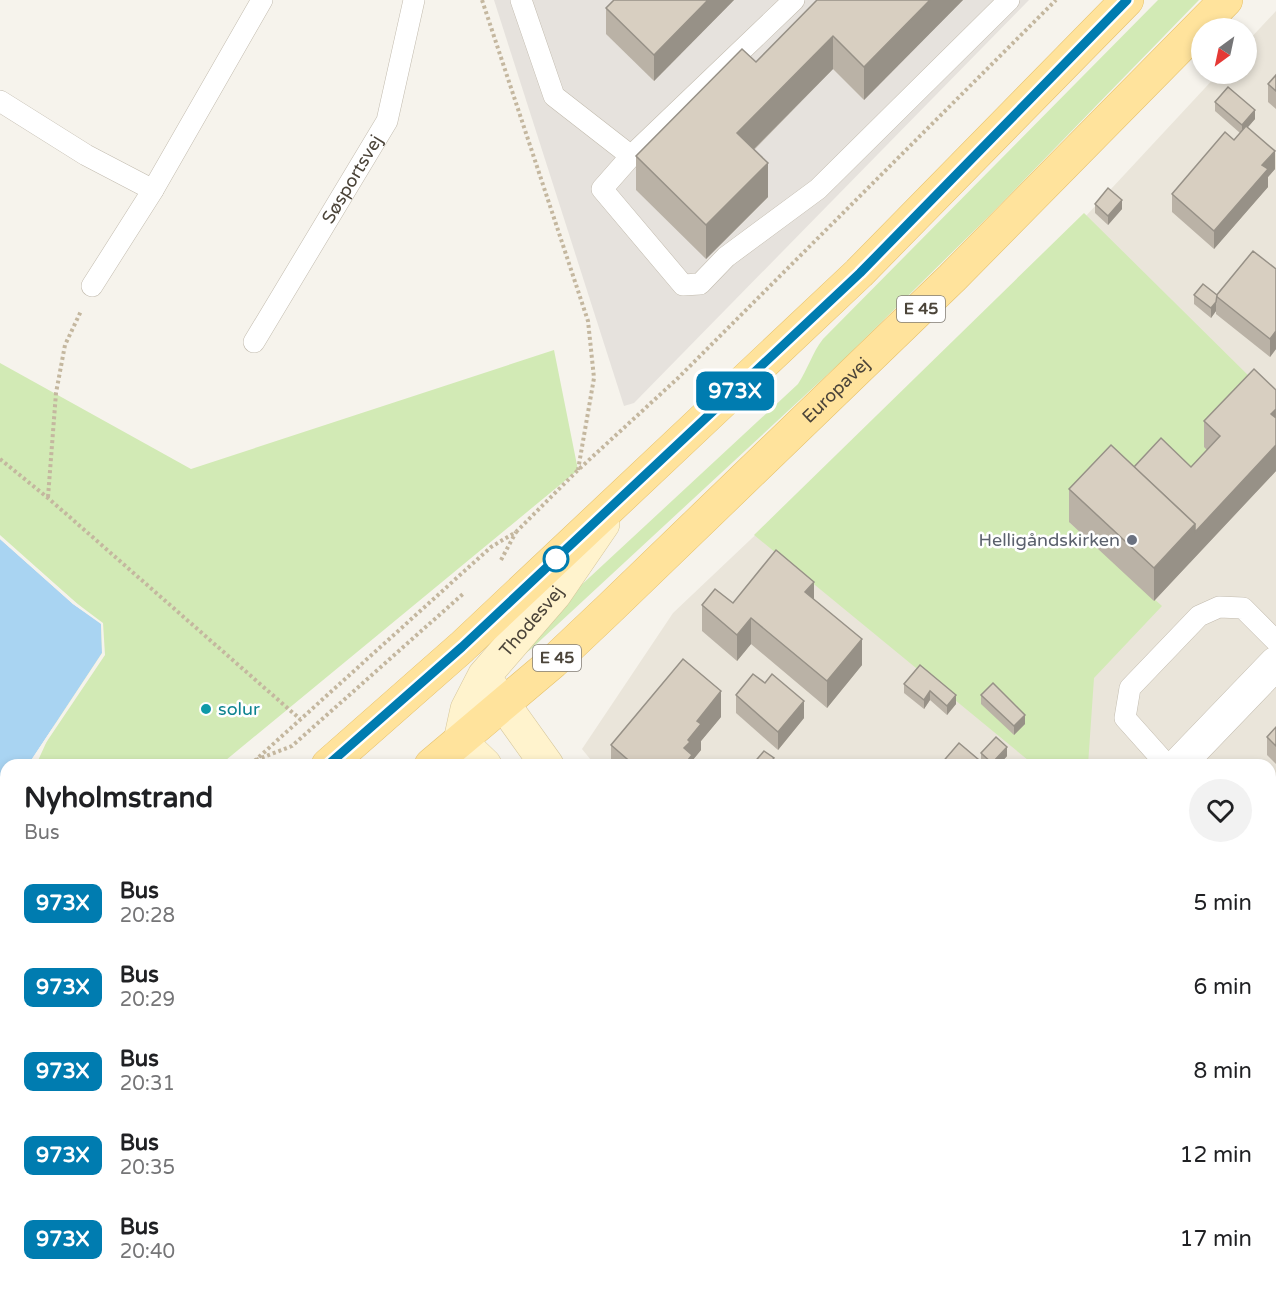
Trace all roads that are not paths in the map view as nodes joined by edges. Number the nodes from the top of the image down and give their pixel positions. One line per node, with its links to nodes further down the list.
1 (262, 0): 10 (lane)
2 (414, 0): 12 (lane, Søsportsvej)
3 (521, 0): 9 (lane)
4 (794, 0): 9 (lane)
5 (1009, 0): 9 (lane)
6 (1127, 0): 13 (main road)
7 (1226, 0): 18 (main road, Europavej / E 45)
8 (0, 101): 10 (lane)
9 (631, 156)
10 (153, 190): 11 (lane)
11 (92, 285)
12 (254, 342)
13 (616, 504): 15 (main road); 17 (main road, Thodesvej)
14 (1276, 641): 24 (lane)
15 (462, 647): 17 (main road, Thodesvej); 20 (main road)
16 (1276, 663): 25 (street)
17 (484, 676): 18 (main road, Thodesvej); 19 (main road, Thodesvej)
18 (504, 704): 19 (main road, Europavej / E 45); 23 (main road, Thodesvej)
19 (460, 741): 21 (main road, Europavej / E 45); 22 (main road)
20 (335, 759)
21 (438, 759)
22 (479, 759)
23 (543, 759)
24 (1162, 759)
25 (1184, 759)

